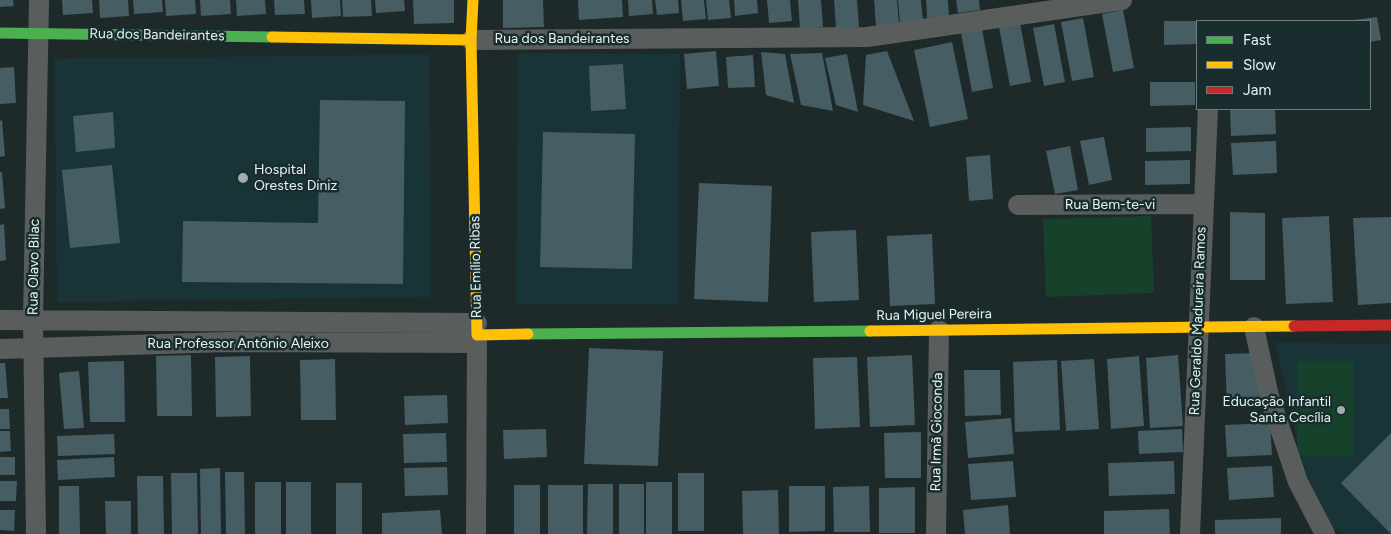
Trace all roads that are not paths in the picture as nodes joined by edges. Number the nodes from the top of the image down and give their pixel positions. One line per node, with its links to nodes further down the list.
1 (39, 0): 5 (street, Rua Olavo Bilac)
2 (473, 0): 6 (street, Rua Emílio Ribas)
3 (1122, 0): 6 (street, Rua dos Bandeirantes)
4 (0, 33): 5 (street, Rua dos Bandeirantes)
5 (40, 33): 6 (street, Rua dos Bandeirantes); 10 (street, Rua Olavo Bilac)
6 (471, 40): 18 (street, Rua Emílio Ribas)
7 (1208, 110): 8 (street, Rua Geraldo Madureira Ramos)
8 (1202, 204): 9 (street, Rua Bem-te-vi); 15 (street, Rua Geraldo Madureira Ramos)
9 (1018, 205)
10 (33, 319): 11 (street, Rua Professor Antônio Aleixo); 12 (street, Rua Professor Antônio Aleixo); 21 (street, Rua Olavo Bilac)
11 (0, 320)
12 (230, 322): 13 (street, Rua Professor Antônio Aleixo); 19 (street)
13 (346, 322): 18 (street, Rua Professor Antônio Aleixo); 20 (street)
14 (1391, 325): 16 (street, Rua Miguel Pereira)
15 (1198, 327): 16 (street, Rua Miguel Pereira); 17 (street, Rua Miguel Pereira); 26 (street, Rua Geraldo Madureira Ramos)
16 (1254, 327): 27 (street)
17 (939, 330): 18 (street, Rua Miguel Pereira); 25 (street, Rua Irmã Gioconda)
18 (477, 333): 20 (street, Rua Professor Antônio Aleixo); 24 (street, Rua Emílio Ribas)
19 (228, 342): 20 (street, Rua Professor Antônio Aleixo); 21 (street, Rua Professor Antônio Aleixo)
20 (347, 343)
21 (33, 347): 22 (street, Rua Professor Antônio Aleixo); 23 (street, Rua Olavo Bilac)
22 (0, 349)
23 (36, 534)
24 (476, 534)
25 (936, 534)
26 (1190, 534)
27 (1325, 534)

